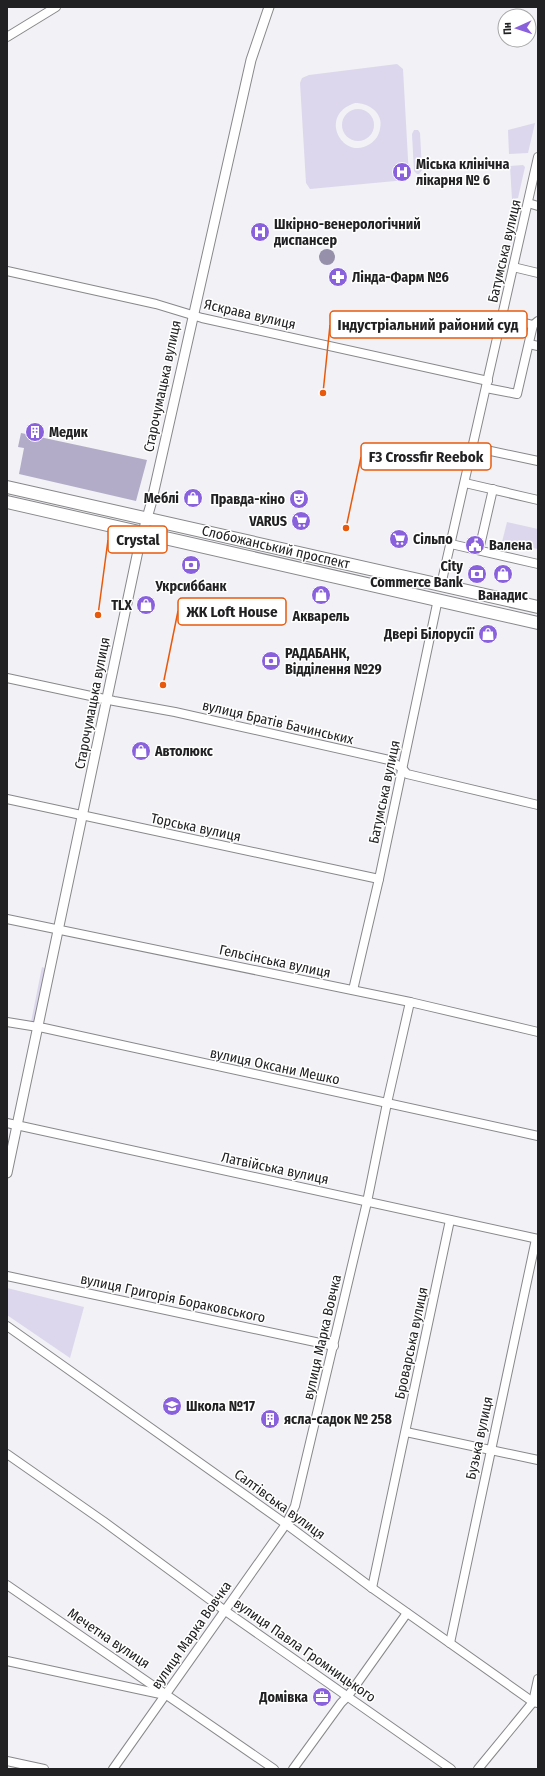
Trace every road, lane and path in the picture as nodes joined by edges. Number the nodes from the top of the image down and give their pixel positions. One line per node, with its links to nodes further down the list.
1 (56, 7): 3 (street)
2 (269, 7): 11 (street, Старочумацька вулиця)
3 (7, 37)
4 (538, 157): 5 (street, Батумська вулиця)
5 (537, 168): 6 (street, Батумська вулиця)
6 (528, 203): 7 (street); 8 (street, Батумська вулиця)
7 (538, 206)
8 (513, 267): 10 (street); 12 (street, Батумська вулиця)
9 (7, 271): 11 (street, Яскрава вулиця)
10 (538, 273)
11 (193, 314): 16 (street, Яскрава вулиця); 24 (street, Старочумацька вулиця)
12 (502, 317): 13 (street); 16 (street, Батумська вулиця)
13 (535, 323): 14 (street)
14 (528, 344): 15 (street); 16 (street, Яскрава вулиця)
15 (538, 346)
16 (487, 384): 17 (street, Батумська вулиця)
17 (472, 447): 18 (street); 19 (street, Батумська вулиця)
18 (538, 461)
19 (464, 483): 21 (street); 26 (street, Батумська вулиця)
20 (7, 487): 24 (main road, Слобожанський проспект)
21 (493, 489): 22 (street); 27 (street)
22 (538, 500)
23 (7, 502): 25 (main road, Слобожанський проспект)
24 (146, 519): 25 (street, Старочумацька вулиця); 29 (main road, Слобожанський проспект)
25 (143, 533): 30 (main road, Слобожанський проспект); 34 (street, Старочумацька вулиця)
26 (450, 544): 27 (street); 29 (street, Батумська вулиця)
27 (479, 550): 28 (street)
28 (538, 564)
29 (441, 585): 31 (main road, Слобожанський проспект)
30 (438, 600): 32 (main road, Слобожанський проспект); 35 (street, Батумська вулиця)
31 (538, 607)
32 (538, 623)
33 (7, 678): 34 (street, вулиця Братів Бачинських)
34 (107, 700): 35 (street, вулиця Братів Бачинських); 38 (street, Старочумацька вулиця)
35 (402, 768): 37 (street, вулиця Братів Бачинських); 39 (street, Батумська вулиця)
36 (7, 799): 38 (street, Торська вулиця)
37 (538, 805)
38 (84, 816): 39 (street, Торська вулиця); 41 (street, Старочумацька вулиця)
39 (379, 879): 42 (street, Батумська вулиця)
40 (7, 919): 41 (street, Гельсінська вулиця)
41 (59, 930): 42 (street, Гельсінська вулиця); 45 (street, Старочумацька вулиця)
42 (353, 990): 43 (street, Гельсінська вулиця)
43 (410, 1002): 46 (street, Гельсінська вулиця); 47 (street, вулиця Марка Вовчка)
44 (7, 1022): 45 (street, вулиця Оксани Мешко)
45 (38, 1027): 47 (street, вулиця Оксани Мешко); 49 (street, Старочумацька вулиця)
46 (538, 1032)
47 (387, 1103): 50 (street, вулиця Оксани Мешко); 52 (street, вулиця Марка Вовчка)
48 (7, 1123): 49 (street, Латвійська вулиця)
49 (17, 1126): 51 (street, Старочумацька вулиця); 52 (street, Латвійська вулиця)
50 (538, 1136)
51 (7, 1173)
52 (367, 1202): 53 (street, Латвійська вулиця); 57 (street, вулиця Марка Вовчка)
53 (450, 1220): 54 (street, Латвійська вулиця); 58 (street, Броварська вулиця)
54 (537, 1239): 59 (street, Бузька вулиця)
55 (7, 1276): 57 (street, вулиця Григорія Бораковського)
56 (7, 1326): 62 (street, Салтівська вулиця)
57 (334, 1346): 62 (street, вулиця Марка Вовчка)
58 (406, 1432): 59 (street); 64 (street, Броварська вулиця)
59 (490, 1449): 61 (street); 67 (street, Бузька вулиця)
60 (7, 1454): 65 (street, вулиця Павла Громницького)
61 (538, 1460)
62 (286, 1524): 64 (street, Салтівська вулиця); 65 (street, вулиця Марка Вовчка)
63 (7, 1585): 70 (street, Мечетна вулиця)
64 (372, 1588): 66 (street, Салтівська вулиця)
65 (224, 1610): 70 (street, вулиця Марка Вовчка); 71 (street, вулиця Павла Громницького)
66 (407, 1613): 67 (street, Салтівська вулиця); 71 (street)
67 (450, 1643): 72 (street, Салтівська вулиця)
68 (7, 1661): 70 (street)
69 (538, 1679): 72 (street)
70 (165, 1695): 75 (street, вулиця Марка Вовчка); 76 (street, Мечетна вулиця)
71 (348, 1696): 77 (street); 78 (street, вулиця Павла Громницького)
72 (536, 1702): 79 (street)
73 (7, 1761): 74 (street)
74 (44, 1769)
75 (113, 1769)
76 (274, 1769)
77 (293, 1769)
78 (451, 1769)
79 (478, 1769)

